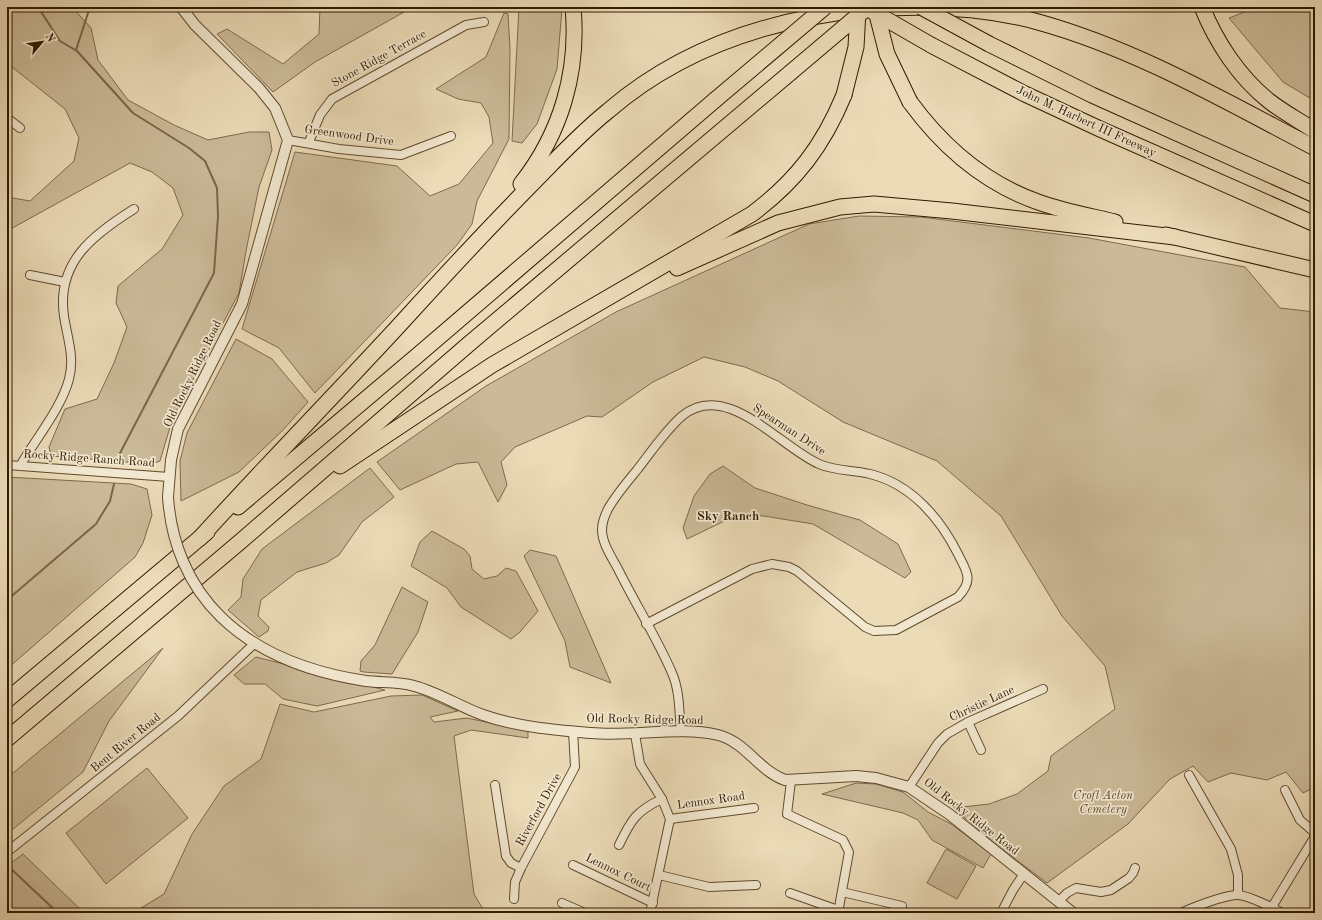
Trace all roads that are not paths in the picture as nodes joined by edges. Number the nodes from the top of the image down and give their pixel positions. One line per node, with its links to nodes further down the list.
1 (181, 7): 15 (street)
2 (573, 7): 21 (highway)
3 (825, 7): 31 (highway, bridge)
4 (858, 7): 26 (highway, bridge)
5 (864, 7): 20 (highway, John M. Harbert III Freeway, bridge)
6 (868, 7): 30 (highway, bridge)
7 (875, 7): 22 (highway, bridge)
8 (921, 7): 18 (highway, bridge)
9 (1202, 7): 13 (highway)
10 (484, 22): 16 (street, Stone Ridge Terrace)
11 (7, 118): 12 (street)
12 (20, 128)
13 (1315, 131)
14 (451, 136): 16 (street, Greenwood Drive)
15 (288, 140): 16 (street, Greenwood Drive); 29 (street, Old Rocky Ridge Road)
16 (309, 142)
17 (1315, 148): 21 (highway)
18 (1315, 195)
19 (134, 209): 25 (street)
20 (1315, 224)
21 (480, 237): 31 (highway)
22 (1175, 237): 23 (highway); 26 (highway)
23 (1315, 270)
24 (30, 275): 25 (street)
25 (65, 282): 28 (street)
26 (635, 283): 30 (highway)
27 (7, 465): 28 (street, Rocky Ridge Ranch Road)
28 (20, 466): 29 (street, Rocky Ridge Ranch Road)
29 (169, 476): 33 (street, Old Rocky Ridge Road, bridge)
30 (282, 506): 40 (highway)
31 (200, 538): 35 (highway)
32 (646, 624): 32 (street, Spearman Drive); 38 (street, Spearman Drive)
33 (254, 644): 37 (street, Old Rocky Ridge Road); 53 (street, Bent River Road)
34 (1043, 689): 36 (street, Christie Lane)
35 (7, 700)
36 (968, 722): 41 (street); 45 (street, Christie Lane)
37 (573, 731): 39 (street, Old Rocky Ridge Road); 55 (street, Riverford Drive)
38 (681, 732): 39 (street, Old Rocky Ridge Road); 43 (street, Old Rocky Ridge Road)
39 (635, 734): 47 (street)
40 (7, 739)
41 (981, 750)
42 (1189, 775): 62 (street)
43 (791, 781): 45 (street, Old Rocky Ridge Road); 60 (street)
44 (495, 785): 55 (street)
45 (909, 787): 58 (street, Old Rocky Ridge Road)
46 (1285, 790): 50 (street)
47 (662, 799): 49 (street); 52 (street)
48 (754, 808): 49 (street, Lennox Road)
49 (670, 819): 57 (street)
50 (1315, 832)
51 (1315, 836): 68 (street)
52 (619, 845)
53 (7, 852)
54 (572, 865): 66 (street, Lennox Court)
55 (521, 868): 63 (street, Riverford Drive)
56 (1135, 868): 64 (street)
57 (659, 875): 59 (street); 66 (street)
58 (1023, 875): 64 (street, Old Rocky Ridge Road); 72 (street)
59 (756, 885)
60 (842, 892): 67 (street); 69 (street)
61 (790, 893): 69 (street)
62 (1238, 894): 68 (street); 74 (street)
63 (514, 899)
64 (1058, 902): 73 (street, Old Rocky Ridge Road)
65 (562, 903): 70 (street)
66 (653, 903): 71 (street)
67 (902, 906)
68 (1272, 907): 75 (street)
69 (838, 912)
70 (585, 913)
71 (650, 913)
72 (1001, 913)
73 (1073, 913)
74 (1181, 913)
75 (1282, 913)

